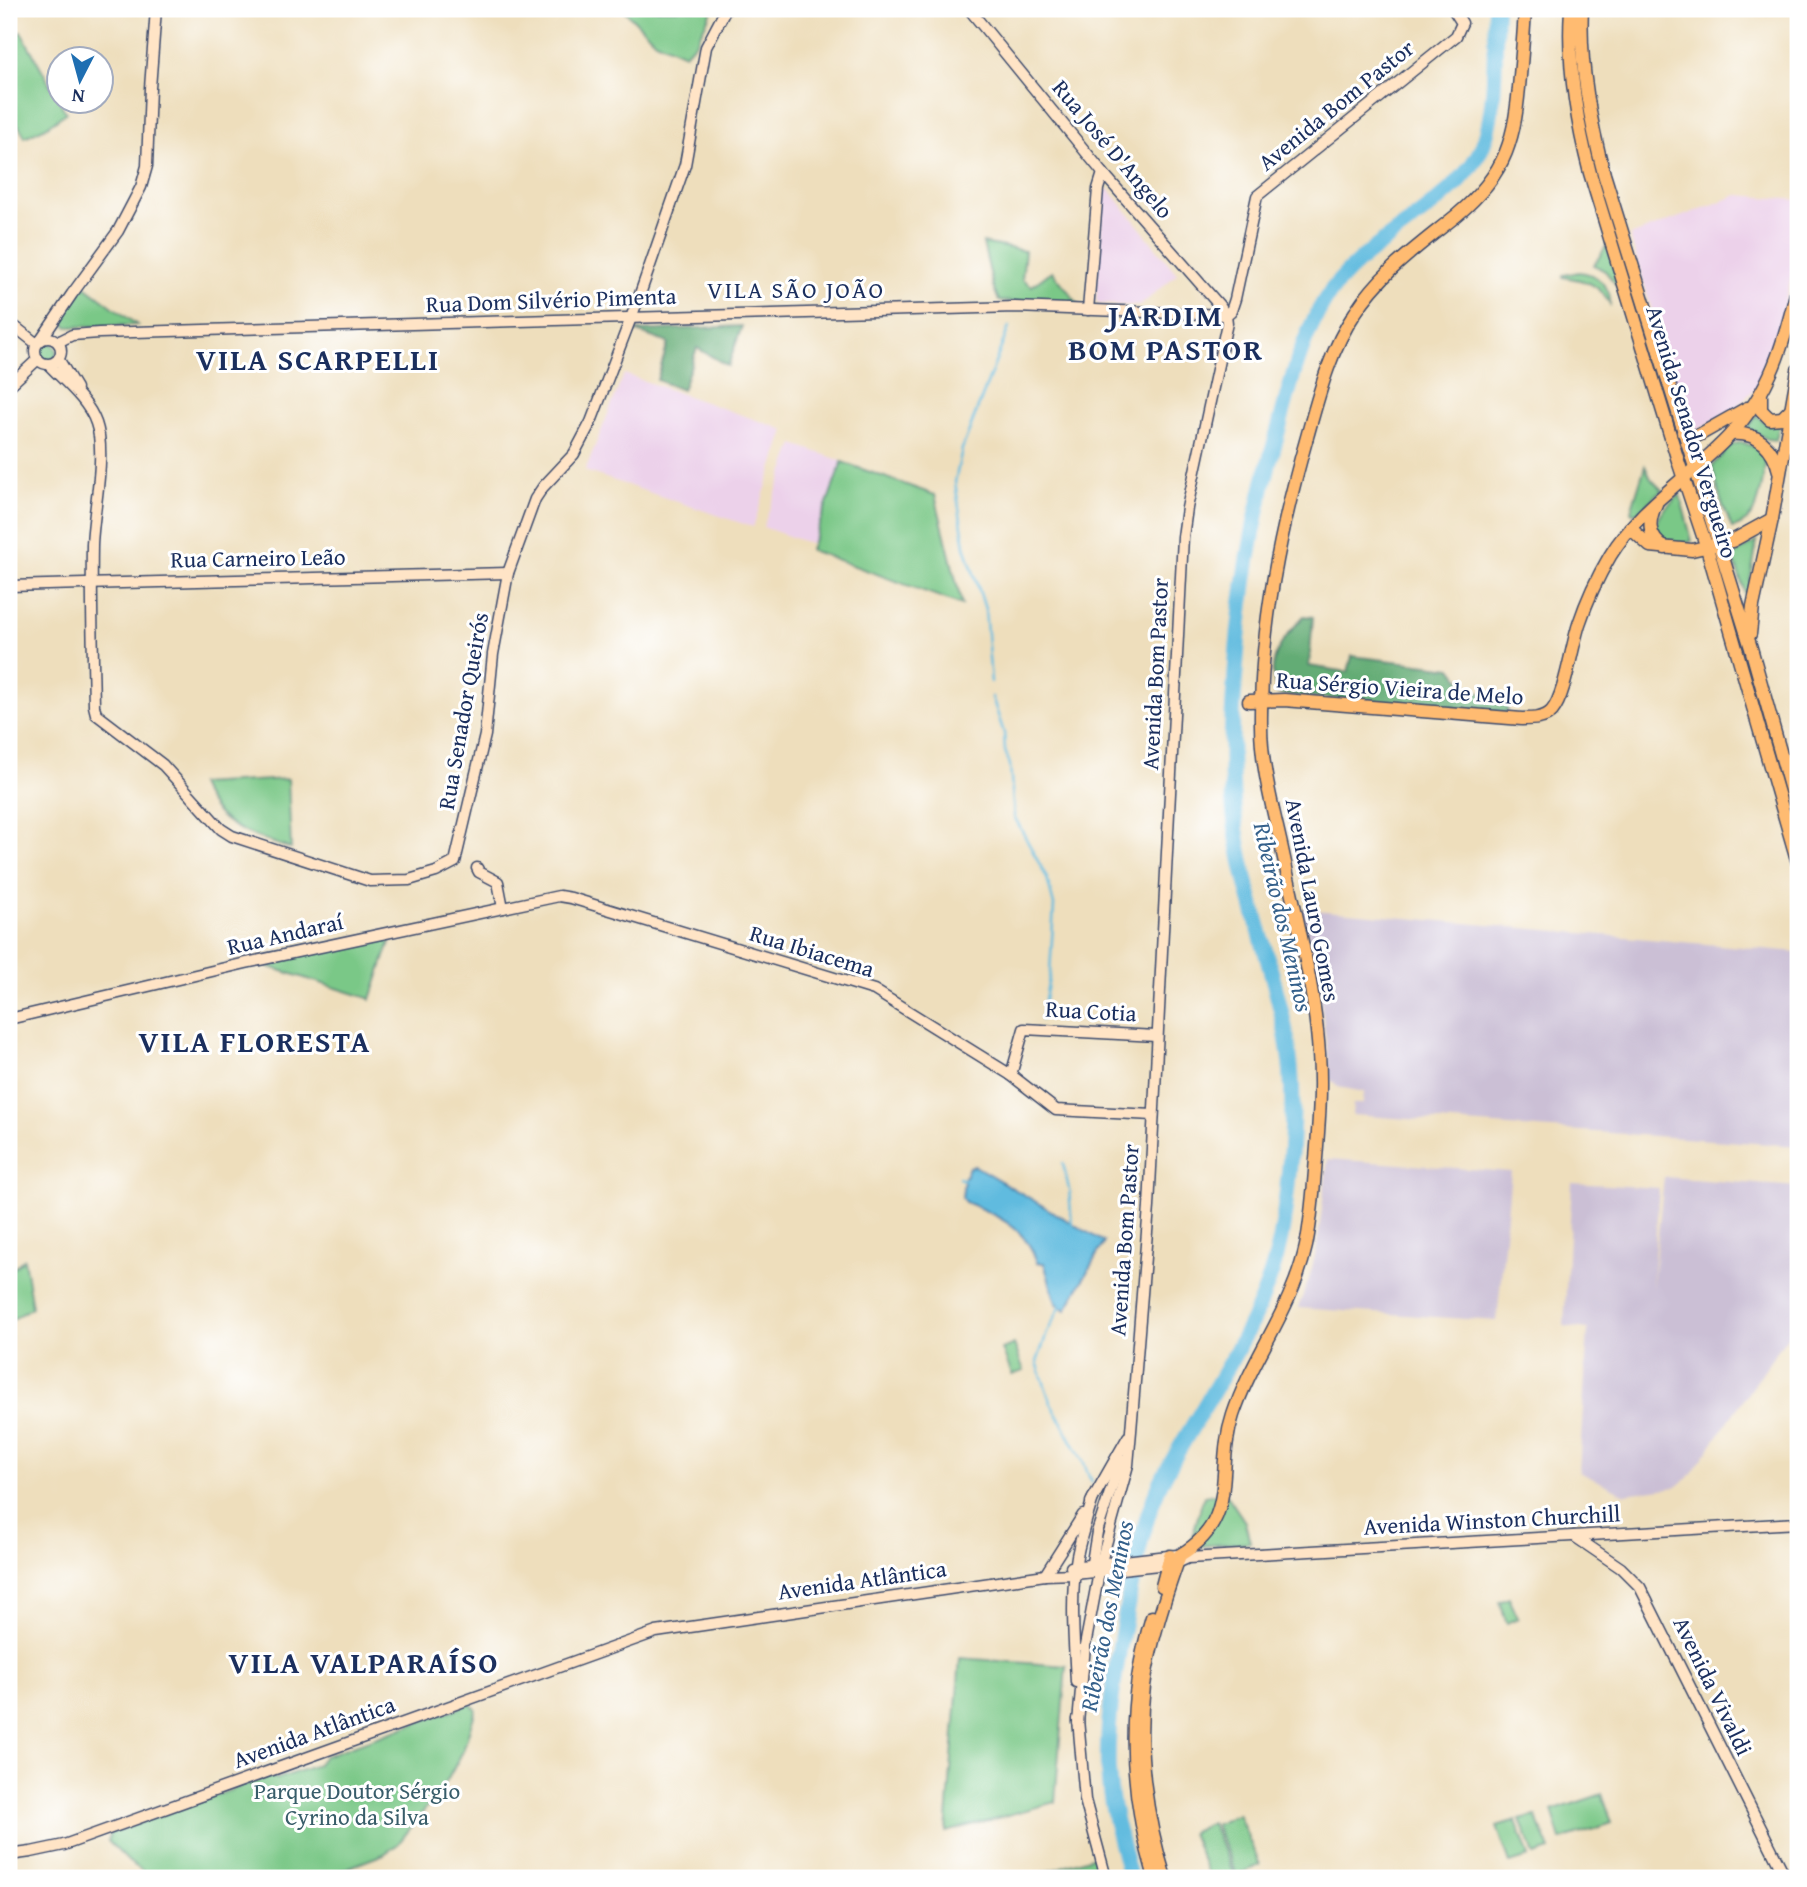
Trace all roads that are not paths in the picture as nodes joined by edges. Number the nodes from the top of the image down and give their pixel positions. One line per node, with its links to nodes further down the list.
1 (156, 9): 10 (street)
2 (726, 9): 13 (street, Rua Senador Queirós)
3 (969, 9): 8 (street, Rua José D'Angelo)
4 (1453, 9): 12 (street, Avenida Bom Pastor)
5 (1525, 9): 37 (main road, Avenida Lauro Gomes)
6 (1571, 9): 27 (main road, Avenida Senador Vergueiro)
7 (1582, 9): 23 (main road, Avenida Senador Vergueiro)
8 (1103, 173): 11 (street); 12 (street, Rua José D'Angelo)
9 (1798, 286): 21 (main road)
10 (61, 310): 15 (street); 16 (street)
11 (1088, 310): 12 (street, Rua Dom Silvério Pimenta); 13 (street, Rua Dom Silvério Pimenta)
12 (1226, 315): 45 (street, Avenida Bom Pastor)
13 (631, 318): 15 (street, Rua Dom Silvério Pimenta); 33 (street, Rua Senador Queirós)
14 (9, 322): 16 (street)
15 (57, 341): 16 (street); 18 (street)
16 (39, 342): 17 (street)
17 (38, 359): 18 (street); 20 (street)
18 (54, 362): 34 (street, Rua Senador Queirós)
19 (1798, 370): 22 (main road)
20 (9, 386)
21 (1759, 398): 22 (main road); 23 (main road); 24 (main road)
22 (1792, 407): 26 (main road)
23 (1683, 432): 25 (main road, Avenida Senador Vergueiro)
24 (1731, 434): 25 (main road); 26 (main road)
25 (1694, 468): 27 (main road, Rua Sérgio Vieira de Melo); 31 (main road, Avenida Senador Vergueiro)
26 (1779, 472): 29 (main road)
27 (1683, 477): 28 (main road, Rua Sérgio Vieira de Melo); 31 (main road, Avenida Senador Vergueiro)
28 (1658, 500): 30 (main road, Rua Sérgio Vieira de Melo); 32 (main road)
29 (1772, 519): 31 (main road); 36 (main road)
30 (1630, 528): 32 (main road); 37 (main road, Rua Sérgio Vieira de Melo)
31 (1713, 547): 32 (main road); 36 (main road, Avenida Senador Vergueiro); 40 (main road, Avenida Senador Vergueiro)
32 (1669, 550)
33 (508, 573): 34 (street, Rua Carneiro Leão); 34 (street, Rua Senador Queirós)
34 (92, 583): 35 (street, Rua Carneiro Leão)
35 (9, 586)
36 (1751, 648): 39 (main road, Avenida Senador Vergueiro)
37 (1263, 699): 38 (main road, Rua Sérgio Vieira de Melo); 52 (main road, Avenida Lauro Gomes)
38 (1249, 701)
39 (1798, 816)
40 (1798, 860)
41 (477, 868): 43 (street)
42 (571, 898): 43 (street, Rua Andaraí); 46 (street, Rua Ibiacema)
43 (503, 908): 44 (street, Rua Andaraí)
44 (9, 1019)
45 (1156, 1036): 46 (street, Rua Cotia); 47 (street, Avenida Bom Pastor)
46 (1011, 1075): 47 (street, Rua Ibiacema)
47 (1153, 1115): 48 (street, Avenida Bom Pastor)
48 (1129, 1435): 49 (street, Avenida Bom Pastor); 53 (street, Avenida Bom Pastor)
49 (1093, 1498): 54 (street, Avenida Bom Pastor); 55 (street, Avenida Bom Pastor)
50 (1798, 1523): 51 (street, Avenida Winston Churchill)
51 (1574, 1536): 52 (street, Avenida Winston Churchill); 61 (street, Avenida Vivaldi)
52 (1171, 1560): 53 (street, Avenida Atlântica); 59 (main road); 60 (main road)
53 (1096, 1567): 54 (street, Avenida Atlântica); 56 (street, Avenida Bom Pastor)
54 (1076, 1570): 55 (street, Avenida Atlântica); 56 (street, Avenida Bom Pastor)
55 (1045, 1575): 57 (street, Avenida Atlântica)
56 (1078, 1723): 58 (street)
57 (9, 1855)
58 (1106, 1878)
59 (1155, 1878)
60 (1165, 1878)
61 (1786, 1878)

